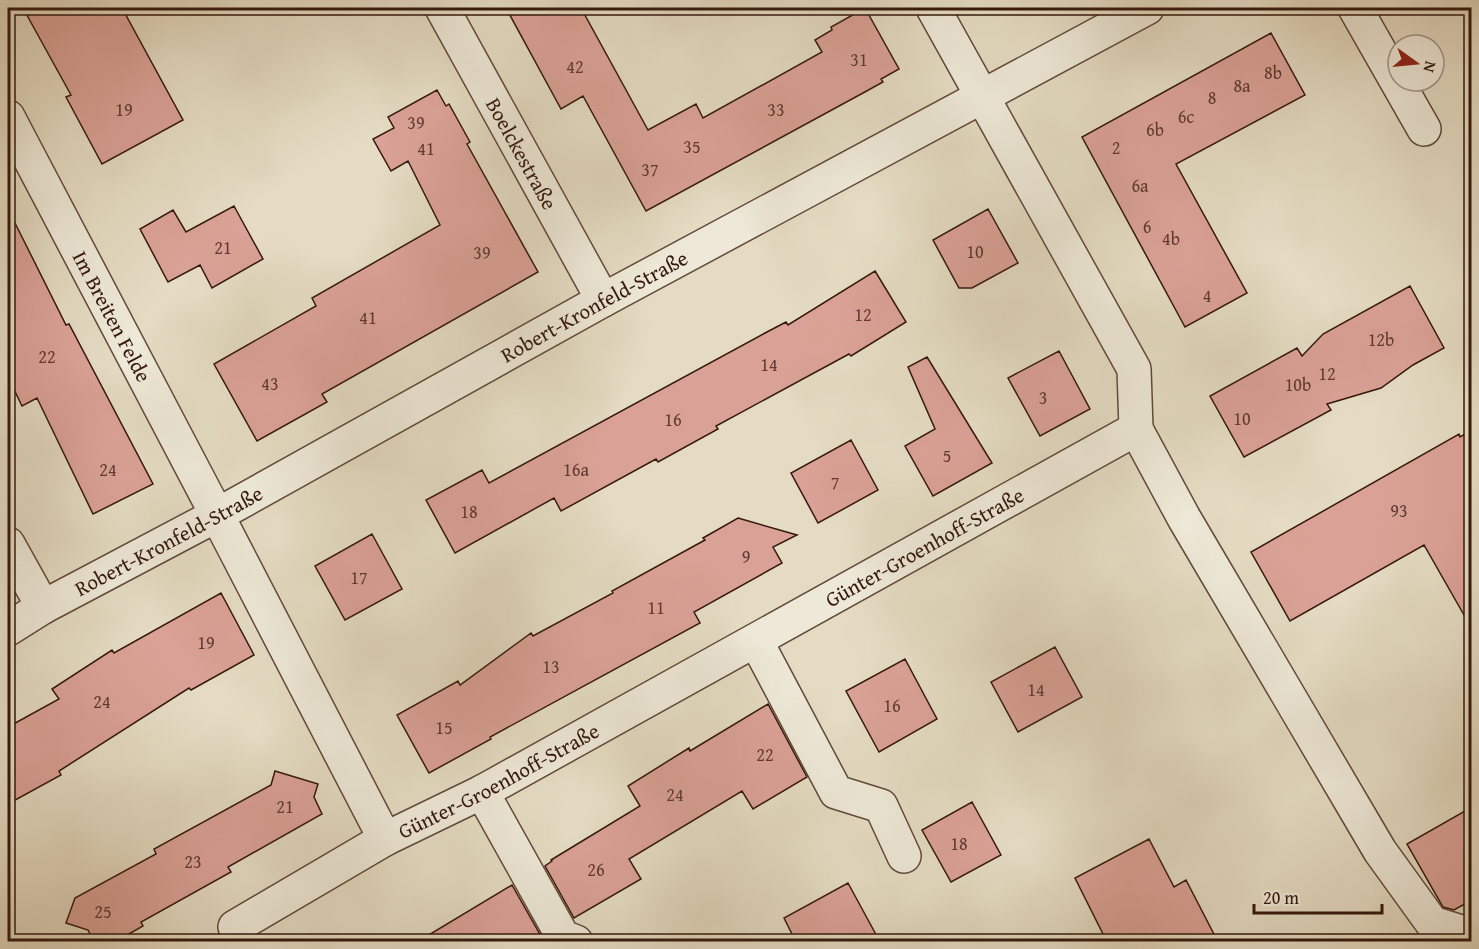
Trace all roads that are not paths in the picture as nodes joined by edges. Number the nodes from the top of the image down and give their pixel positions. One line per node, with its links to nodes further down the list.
1 (442, 8): 8 (street, Boelckestraße)
2 (933, 8): 5 (street)
3 (1147, 8): 5 (street, Robert-Kronfeld-Straße)
4 (1355, 8): 7 (street)
5 (983, 97): 8 (street, Robert-Kronfeld-Straße); 9 (street)
6 (8, 117): 10 (street, Im Breiten Felde)
7 (1424, 129)
8 (603, 300): 10 (street, Robert-Kronfeld-Straße)
9 (1136, 429): 14 (street, Günter-Groenhoff-Straße); 18 (street)
10 (217, 515): 12 (street, Robert-Kronfeld-Straße); 16 (street, Günter-Groenhoff-Straße)
11 (8, 544): 12 (street)
12 (43, 607): 13 (street, Robert-Kronfeld-Straße)
13 (8, 629)
14 (756, 641): 15 (street, Günter-Groenhoff-Straße); 17 (street)
15 (483, 792): 16 (street, Günter-Groenhoff-Straße); 20 (street)
16 (385, 839): 19 (street, Günter-Groenhoff-Straße)
17 (904, 856)
18 (1472, 931)
19 (243, 942)
20 (576, 942)

